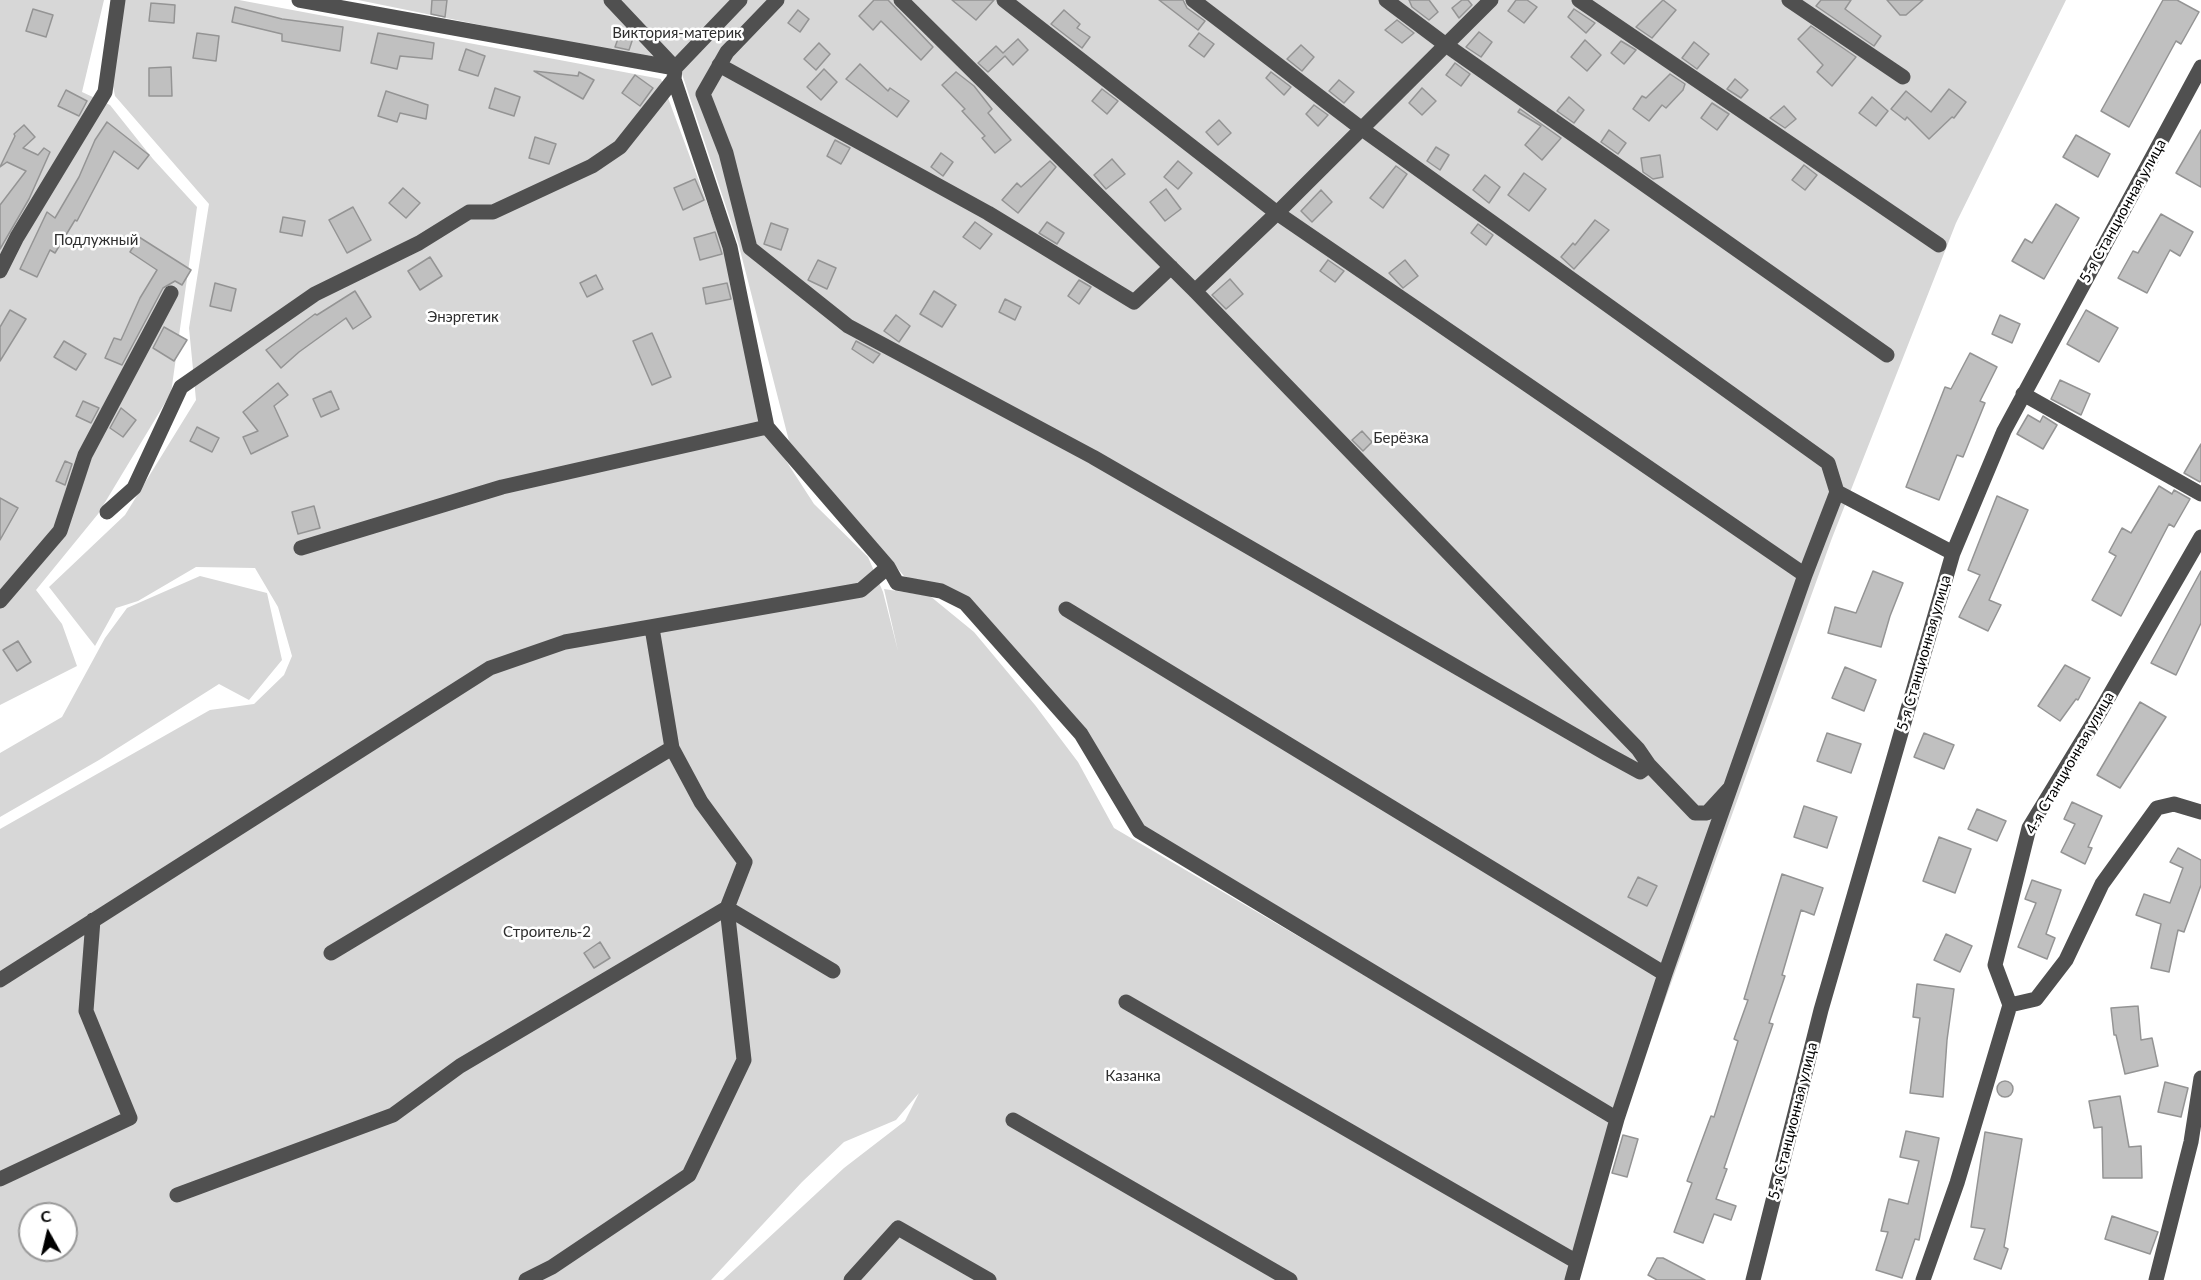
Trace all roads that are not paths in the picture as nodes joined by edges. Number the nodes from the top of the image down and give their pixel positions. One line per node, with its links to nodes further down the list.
1 (118, 0): 22 (street)
2 (299, 0): 16 (street)
3 (611, 0): 16 (street)
4 (740, 0): 16 (street)
5 (777, 0): 14 (street)
6 (900, 0): 21 (street)
7 (1004, 0): 19 (street)
8 (1193, 0): 18 (street)
9 (1386, 0): 13 (street)
10 (1491, 0): 13 (street)
11 (1580, 0): 20 (street)
12 (1789, 0): 17 (street)
13 (1446, 45): 18 (street); 25 (street)
14 (719, 65): 21 (street); 40 (street)
15 (2201, 67): 26 (street, 5-я Станционная улица)
16 (674, 73): 27 (street); 30 (street)
17 (1903, 77)
18 (1362, 129): 19 (street); 28 (street)
19 (1277, 213): 23 (street); 35 (street)
20 (1939, 245)
21 (1171, 267): 23 (street)
22 (0, 271)
23 (1195, 291): 40 (street)
24 (171, 293): 36 (street)
25 (1887, 355)
26 (2023, 394): 29 (street); 33 (street, 5-я Станционная улица)
27 (767, 427): 32 (street); 34 (street)
28 (1837, 492): 33 (street); 35 (street)
29 (2201, 494)
30 (107, 512)
31 (2201, 537): 50 (street, 4-я Станционная улица)
32 (302, 548)
33 (1953, 553): 62 (street, 5-я Станционная улица)
34 (888, 567): 38 (street); 52 (street)
35 (1805, 575): 41 (street)
36 (0, 601)
37 (1066, 609): 47 (street)
38 (652, 628): 39 (street); 44 (street)
39 (672, 748): 43 (street); 45 (street)
40 (1649, 765): 41 (street)
41 (1729, 789): 47 (street)
42 (2201, 812): 50 (street)
43 (727, 908): 46 (street); 55 (street); 57 (street)
44 (93, 920): 48 (street); 54 (street)
45 (331, 953)
46 (833, 971)
47 (1665, 974): 52 (street)
48 (0, 980)
49 (1126, 1002): 56 (street)
50 (2010, 1005): 63 (street)
51 (2201, 1078): 64 (street)
52 (1617, 1119): 56 (street)
53 (1013, 1120): 60 (street)
54 (0, 1179)
55 (177, 1195)
56 (1577, 1262): 61 (street)
57 (526, 1280)
58 (851, 1280): 59 (street)
59 (989, 1280)
60 (1290, 1280)
61 (1572, 1280)
62 (1753, 1280)
63 (1923, 1280)
64 (2156, 1280)

